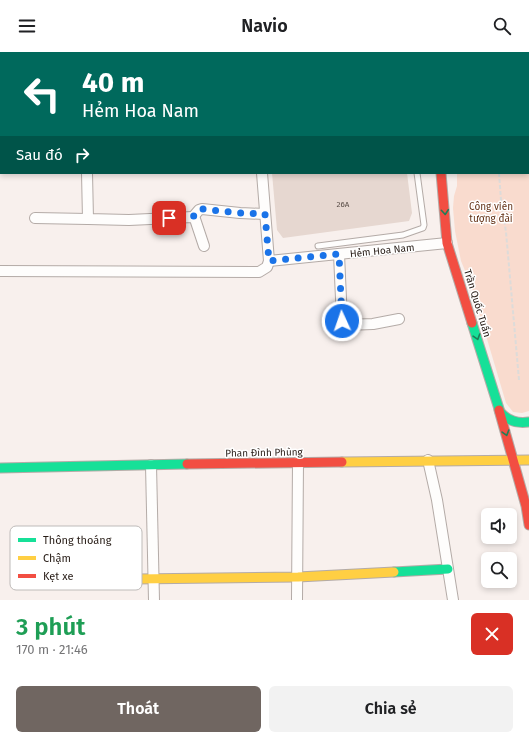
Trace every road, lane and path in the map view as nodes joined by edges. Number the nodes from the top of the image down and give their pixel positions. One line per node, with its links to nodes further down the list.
1 (87, 174): 9 (street)
2 (262, 174): 6 (street)
3 (417, 174): 12 (lane)
4 (441, 174): 10 (street, Trần Quốc Tuấn, one-way to 10)
5 (499, 174): 17 (path)
6 (265, 214): 7 (street); 14 (street)
7 (193, 217): 9 (street); 11 (street)
8 (35, 218): 9 (street)
9 (88, 220)
10 (448, 243): 13 (street, Hẻm Hoa Nam); 18 (street, Trần Quốc Tuấn, one-way to 18)
11 (204, 246)
12 (318, 246)
13 (339, 254): 14 (street, Hẻm Hoa Nam); 16 (street)
14 (269, 261): 15 (street)
15 (0, 271)
16 (399, 319)
17 (519, 380)
18 (498, 407): 19 (street, Trần Quốc Tuấn); 20 (street, one-way to 20)
19 (526, 423)
20 (514, 459): 21 (street, Phan Đình Phùng); 22 (street, Phan Đình Phùng); 26 (street)
21 (428, 460): 23 (street, Phan Đình Phùng); 27 (street)
22 (529, 460)
23 (298, 462): 24 (street, Phan Đình Phùng); 28 (street)
24 (151, 465): 25 (street, Phan Đình Phùng); 30 (street)
25 (0, 468)
26 (529, 525)
27 (448, 569): 28 (street); 33 (street)
28 (298, 577): 30 (street); 32 (street)
29 (142, 578): 30 (street)
30 (153, 578): 31 (street)
31 (154, 600)
32 (297, 600)
33 (453, 600)

